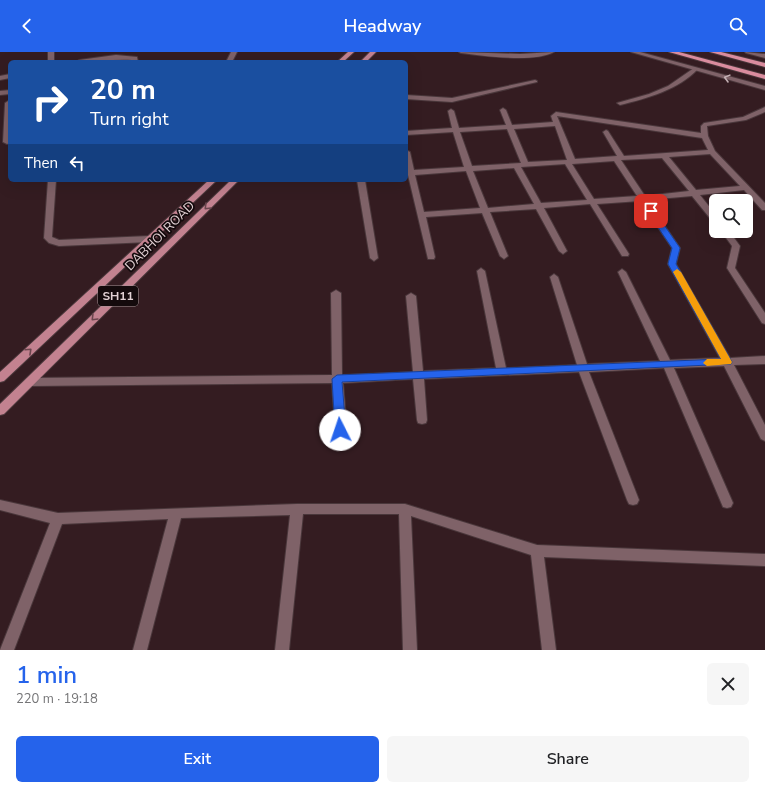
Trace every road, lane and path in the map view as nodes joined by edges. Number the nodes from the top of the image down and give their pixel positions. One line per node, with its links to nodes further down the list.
1 (351, 52): 12 (main road)
2 (373, 52): 13 (main road)
3 (461, 52): 4 (lane)
4 (552, 52)
5 (634, 52): 15 (street)
6 (672, 52): 16 (highway)
7 (713, 52): 14 (highway)
8 (748, 52): 9 (street)
9 (765, 56)
10 (97, 60): 11 (street)
11 (135, 60)
12 (342, 60)
13 (365, 60)
14 (765, 65)
15 (696, 69): 18 (street, one-way to 15); 21 (lane)
16 (765, 77)
17 (535, 81): 19 (lane)
18 (765, 88)
19 (408, 97)
20 (8, 103): 31 (street)
21 (620, 103)
22 (765, 109): 30 (street)
23 (503, 110): 26 (street)
24 (451, 111): 27 (street)
25 (557, 124): 26 (street); 30 (street); 35 (street)
26 (508, 126): 27 (street); 36 (street)
27 (455, 130): 29 (street); 37 (street)
28 (606, 132): 34 (street)
29 (408, 133)
30 (704, 136): 32 (street)
31 (6, 142)
32 (712, 152): 33 (street); 43 (street)
33 (664, 155): 34 (street); 44 (street)
34 (619, 158): 35 (street); 45 (street)
35 (569, 162): 36 (street); 47 (street)
36 (521, 165): 37 (street); 48 (street)
37 (469, 169): 38 (street); 50 (street)
38 (409, 173): 52 (street)
39 (52, 182): 54 (street)
40 (211, 182): 54 (main road, DABHOI ROAD / SH11)
41 (233, 182): 74 (main road, DABHOI ROAD / SH11, one-way to 74)
42 (361, 182): 59 (street)
43 (746, 188): 44 (street); 46 (street)
44 (695, 193): 45 (street); 51 (street)
45 (642, 198): 47 (street); 67 (street)
46 (761, 199): 49 (street)
47 (592, 202): 48 (street); 56 (street)
48 (538, 206): 50 (street); 55 (street)
49 (765, 208)
50 (485, 210): 52 (street); 57 (street)
51 (709, 211)
52 (422, 215): 58 (street)
53 (730, 238): 65 (street)
54 (149, 240): 72 (main road, DABHOI ROAD / SH11, one-way to 54)
55 (563, 251)
56 (625, 254)
57 (504, 256)
58 (432, 257)
59 (374, 258)
60 (481, 271): 70 (street)
61 (622, 272): 68 (street)
62 (554, 277): 69 (street)
63 (336, 293): 73 (street)
64 (411, 296): 71 (street)
65 (765, 320)
66 (765, 360): 67 (street)
67 (727, 362): 68 (street); 78 (street)
68 (667, 364): 69 (street); 80 (street)
69 (583, 368): 70 (street); 79 (street)
70 (502, 371): 71 (street)
71 (418, 375): 73 (street); 76 (street)
72 (0, 378)
73 (337, 379): 74 (street); 77 (street)
74 (30, 382): 75 (main road, DABHOI ROAD / SH11)
75 (0, 411)
76 (422, 420)
77 (340, 430)
78 (765, 436)
79 (633, 500)
80 (727, 502)
81 (0, 505): 85 (street)
82 (297, 509): 83 (street); 84 (street); 90 (street)
83 (405, 509): 86 (street); 91 (street)
84 (176, 513): 85 (street); 89 (street)
85 (58, 519): 88 (street)
86 (537, 551): 87 (street); 92 (street)
87 (765, 560)
88 (7, 650)
89 (140, 650)
90 (282, 650)
91 (410, 650)
92 (549, 650)

